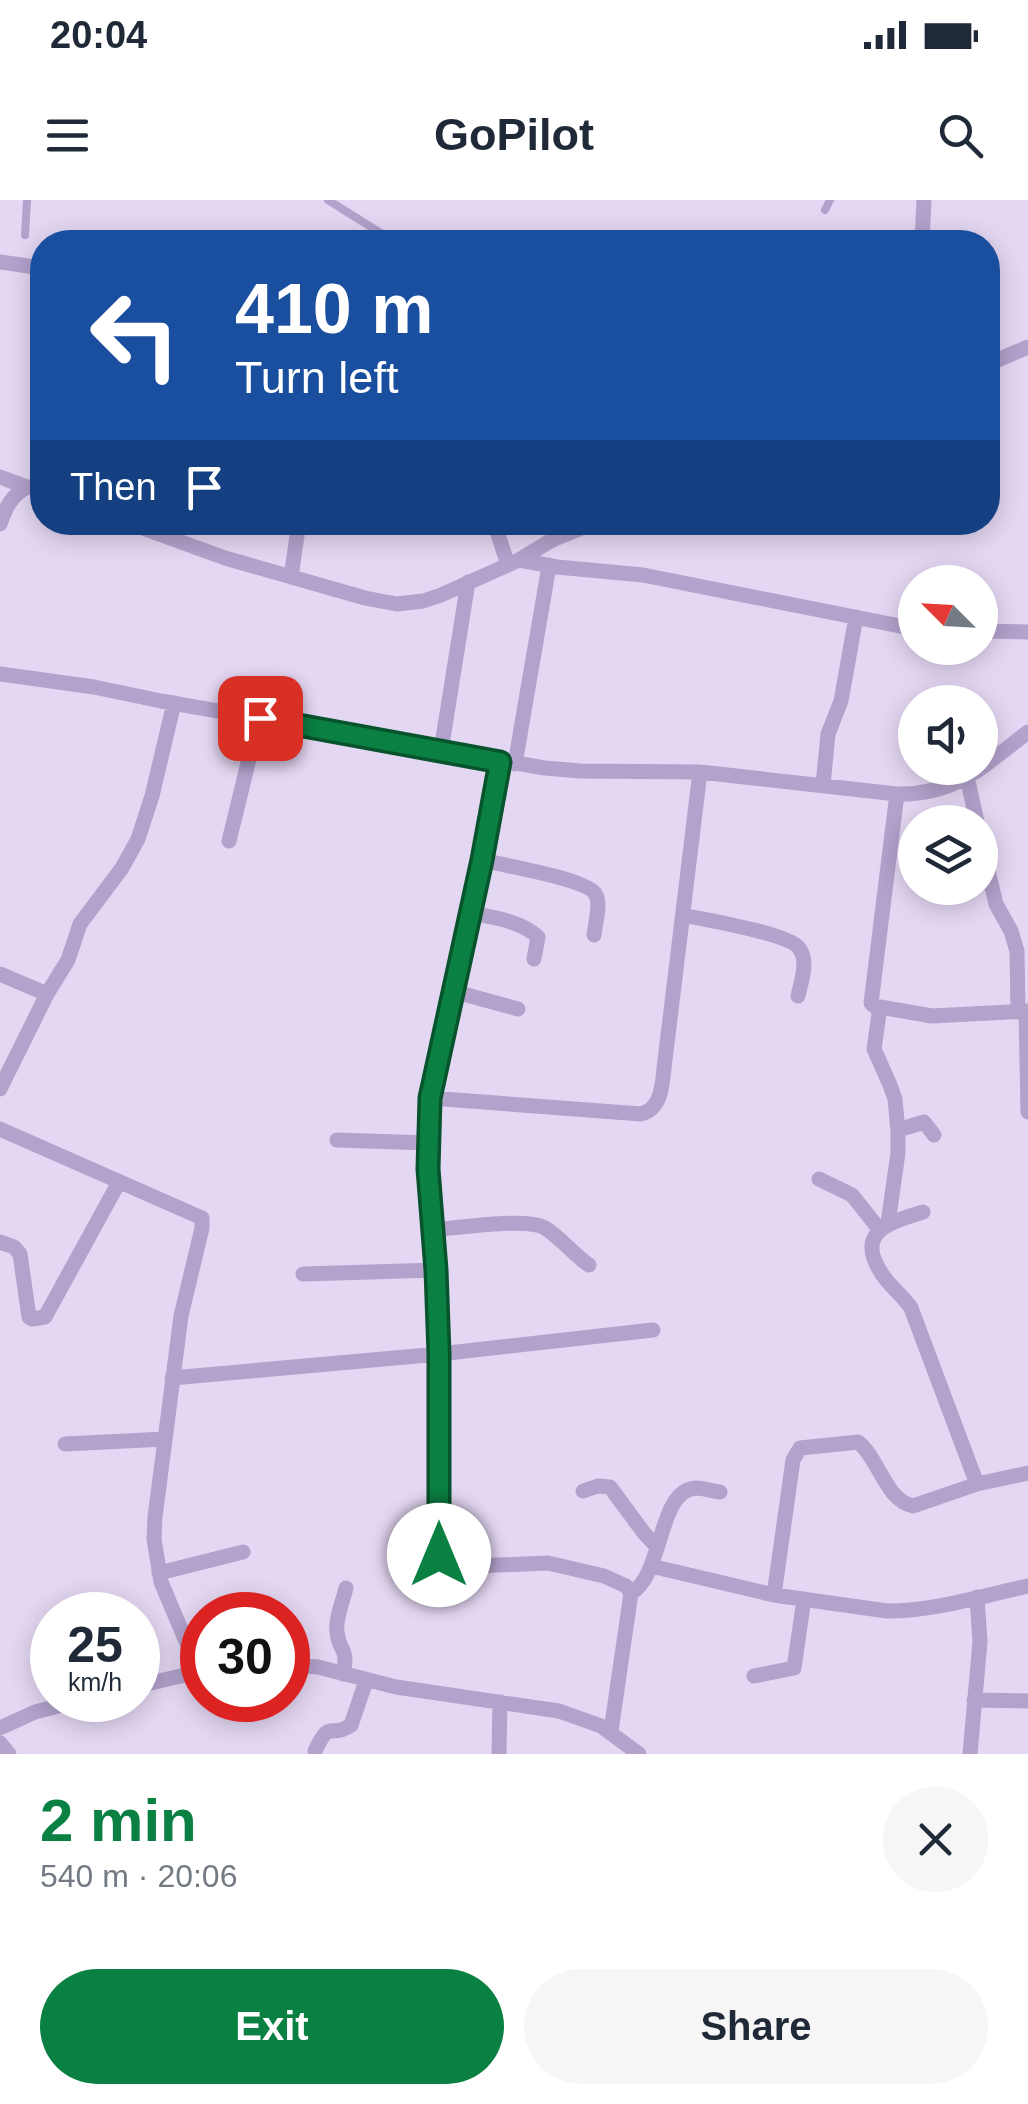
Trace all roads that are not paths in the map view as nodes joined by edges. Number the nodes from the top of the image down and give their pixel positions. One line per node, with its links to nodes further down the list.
1 (28, 200): 8 (lane)
2 (328, 200): 6 (lane)
3 (830, 200): 5 (lane)
4 (924, 200): 7 (street)
5 (825, 210)
6 (377, 230)
7 (923, 230)
8 (24, 235)
9 (0, 262): 10 (street)
10 (30, 266)
11 (1028, 347): 12 (street)
12 (1000, 359)
13 (0, 477): 14 (street)
14 (30, 486)
15 (30, 489): 16 (street)
16 (0, 524)
17 (160, 535): 25 (street)
18 (297, 535): 25 (street)
19 (500, 535): 23 (street)
20 (550, 535): 22 (lane)
21 (564, 535): 22 (street)
22 (552, 540): 23 (street)
23 (514, 563): 24 (street); 26 (street)
24 (549, 566): 27 (street); 37 (street)
25 (291, 577): 26 (street)
26 (468, 582): 35 (street)
27 (856, 617): 28 (street); 39 (street)
28 (898, 626)
29 (998, 631): 30 (street)
30 (1028, 632)
31 (0, 674): 32 (street)
32 (174, 703): 33 (street); 51 (street)
33 (260, 718): 35 (street); 42 (street)
34 (1028, 732): 36 (street)
35 (441, 750): 37 (street)
36 (998, 754)
37 (508, 763): 38 (street); 43 (street)
38 (700, 772): 39 (street); 46 (street)
39 (823, 784): 41 (street)
40 (949, 785): 41 (street)
41 (897, 794): 53 (street)
42 (229, 841)
43 (482, 860): 45 (street); 47 (street)
44 (997, 905): 55 (street)
45 (470, 913): 48 (street); 50 (street)
46 (683, 915): 52 (street); 57 (street)
47 (594, 935)
48 (534, 958)
49 (0, 974): 51 (street)
50 (452, 992): 54 (street); 57 (street)
51 (47, 994): 56 (street)
52 (798, 996)
53 (880, 1007): 55 (street); 60 (street)
54 (518, 1009)
55 (1024, 1012): 58 (street)
56 (0, 1089)
57 (430, 1098): 63 (street)
58 (1028, 1112)
59 (0, 1129): 65 (street)
60 (898, 1130): 61 (street); 67 (street)
61 (934, 1135)
62 (336, 1140): 63 (street)
63 (428, 1143): 68 (street)
64 (819, 1179): 67 (street)
65 (119, 1182): 69 (street); 75 (street)
66 (923, 1212): 67 (street)
67 (884, 1226): 79 (street)
68 (432, 1230): 70 (street); 71 (street)
69 (0, 1242)
70 (588, 1265)
71 (436, 1270): 72 (street); 74 (street)
72 (303, 1274)
73 (653, 1330): 74 (street)
74 (439, 1354): 75 (street); 88 (street)
75 (172, 1378): 76 (street)
76 (165, 1439): 77 (street); 85 (street)
77 (65, 1444)
78 (1028, 1472): 79 (street)
79 (978, 1484): 89 (street)
80 (583, 1491): 82 (street)
81 (720, 1492): 82 (street)
82 (657, 1546): 84 (street)
83 (243, 1552): 85 (street)
84 (651, 1566): 88 (street); 89 (street)
85 (159, 1574): 92 (street)
86 (1028, 1586): 90 (street)
87 (346, 1588): 94 (street)
88 (630, 1593): 102 (street)
89 (774, 1595): 91 (street)
90 (977, 1597): 91 (street); 97 (street)
91 (804, 1599): 95 (street)
92 (180, 1623)
93 (310, 1666): 94 (street)
94 (342, 1674): 96 (street)
95 (754, 1676)
96 (366, 1681): 99 (street); 104 (street)
97 (974, 1700): 98 (street); 108 (street)
98 (1028, 1701)
99 (500, 1702): 102 (street); 106 (street)
100 (30, 1714): 101 (street)
101 (0, 1728)
102 (610, 1731): 107 (street)
103 (0, 1743): 105 (street)
104 (315, 1751)
105 (9, 1754)
106 (499, 1754)
107 (639, 1754)
108 (970, 1754)

